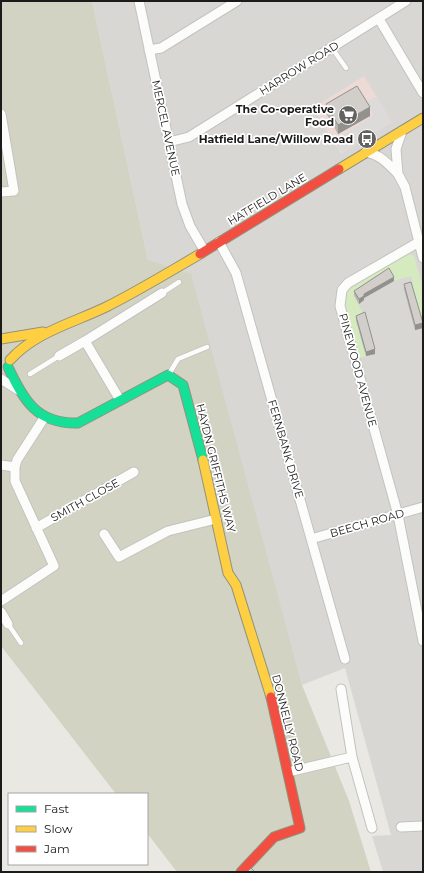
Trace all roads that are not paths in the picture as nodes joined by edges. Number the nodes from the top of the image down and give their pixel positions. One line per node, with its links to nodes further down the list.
1 (139, 1): 6 (street, MERCEL AVENUE)
2 (237, 1): 6 (street)
3 (406, 1): 4 (street, HARROW ROAD)
4 (378, 19): 5 (street, HARROW ROAD); 8 (street)
5 (332, 48): 7 (lane); 12 (street, HARROW ROAD)
6 (149, 50): 12 (street, MERCEL AVENUE)
7 (346, 68)
8 (423, 93)
9 (1, 114): 15 (street)
10 (423, 118): 11 (street, HATFIELD LANE)
11 (402, 130): 13 (street, HATFIELD LANE); 14 (street)
12 (169, 142): 18 (street, MERCEL AVENUE)
13 (366, 152): 14 (street); 16 (street, HATFIELD LANE)
14 (398, 174): 17 (street)
15 (1, 192)
16 (218, 242): 18 (street, HATFIELD LANE); 42 (street, FERNBANK DRIVE)
17 (419, 242): 19 (street); 38 (street, PINEWOOD AVENUE)
18 (204, 250): 22 (street, HATFIELD LANE)
19 (423, 258)
20 (179, 282): 21 (lane)
21 (162, 293): 24 (street)
22 (47, 332): 23 (street); 27 (street)
23 (1, 340): 27 (street)
24 (85, 341): 26 (street); 32 (street)
25 (207, 347): 29 (lane)
26 (59, 356): 28 (lane)
27 (6, 367): 31 (street)
28 (30, 374)
29 (168, 376): 32 (street); 39 (street, HAYDN GRIFFITHS WAY)
30 (1, 379): 31 (street)
31 (18, 390): 33 (street)
32 (120, 400): 33 (street)
33 (44, 418): 35 (street)
34 (1, 465): 35 (street)
35 (15, 467): 40 (street)
36 (134, 472): 40 (street, SMITH CLOSE)
37 (423, 507): 38 (street, BEECH ROAD)
38 (398, 515): 42 (street, BEECH ROAD); 47 (street, PINEWOOD AVENUE)
39 (216, 519): 41 (street); 43 (street, HAYDN GRIFFITHS WAY)
40 (36, 528): 44 (street)
41 (104, 534)
42 (311, 539): 49 (street, FERNBANK DRIVE)
43 (233, 580): 52 (street, DONNELLY ROAD)
44 (1, 601)
45 (1, 612): 46 (street)
46 (8, 624): 48 (lane)
47 (423, 641)
48 (21, 643)
49 (344, 658)
50 (341, 690): 51 (street)
51 (352, 757): 52 (street); 55 (street)
52 (288, 772): 56 (street, DONNELLY ROAD)
53 (423, 826): 54 (street)
54 (402, 827)
55 (372, 828)
56 (241, 872)

